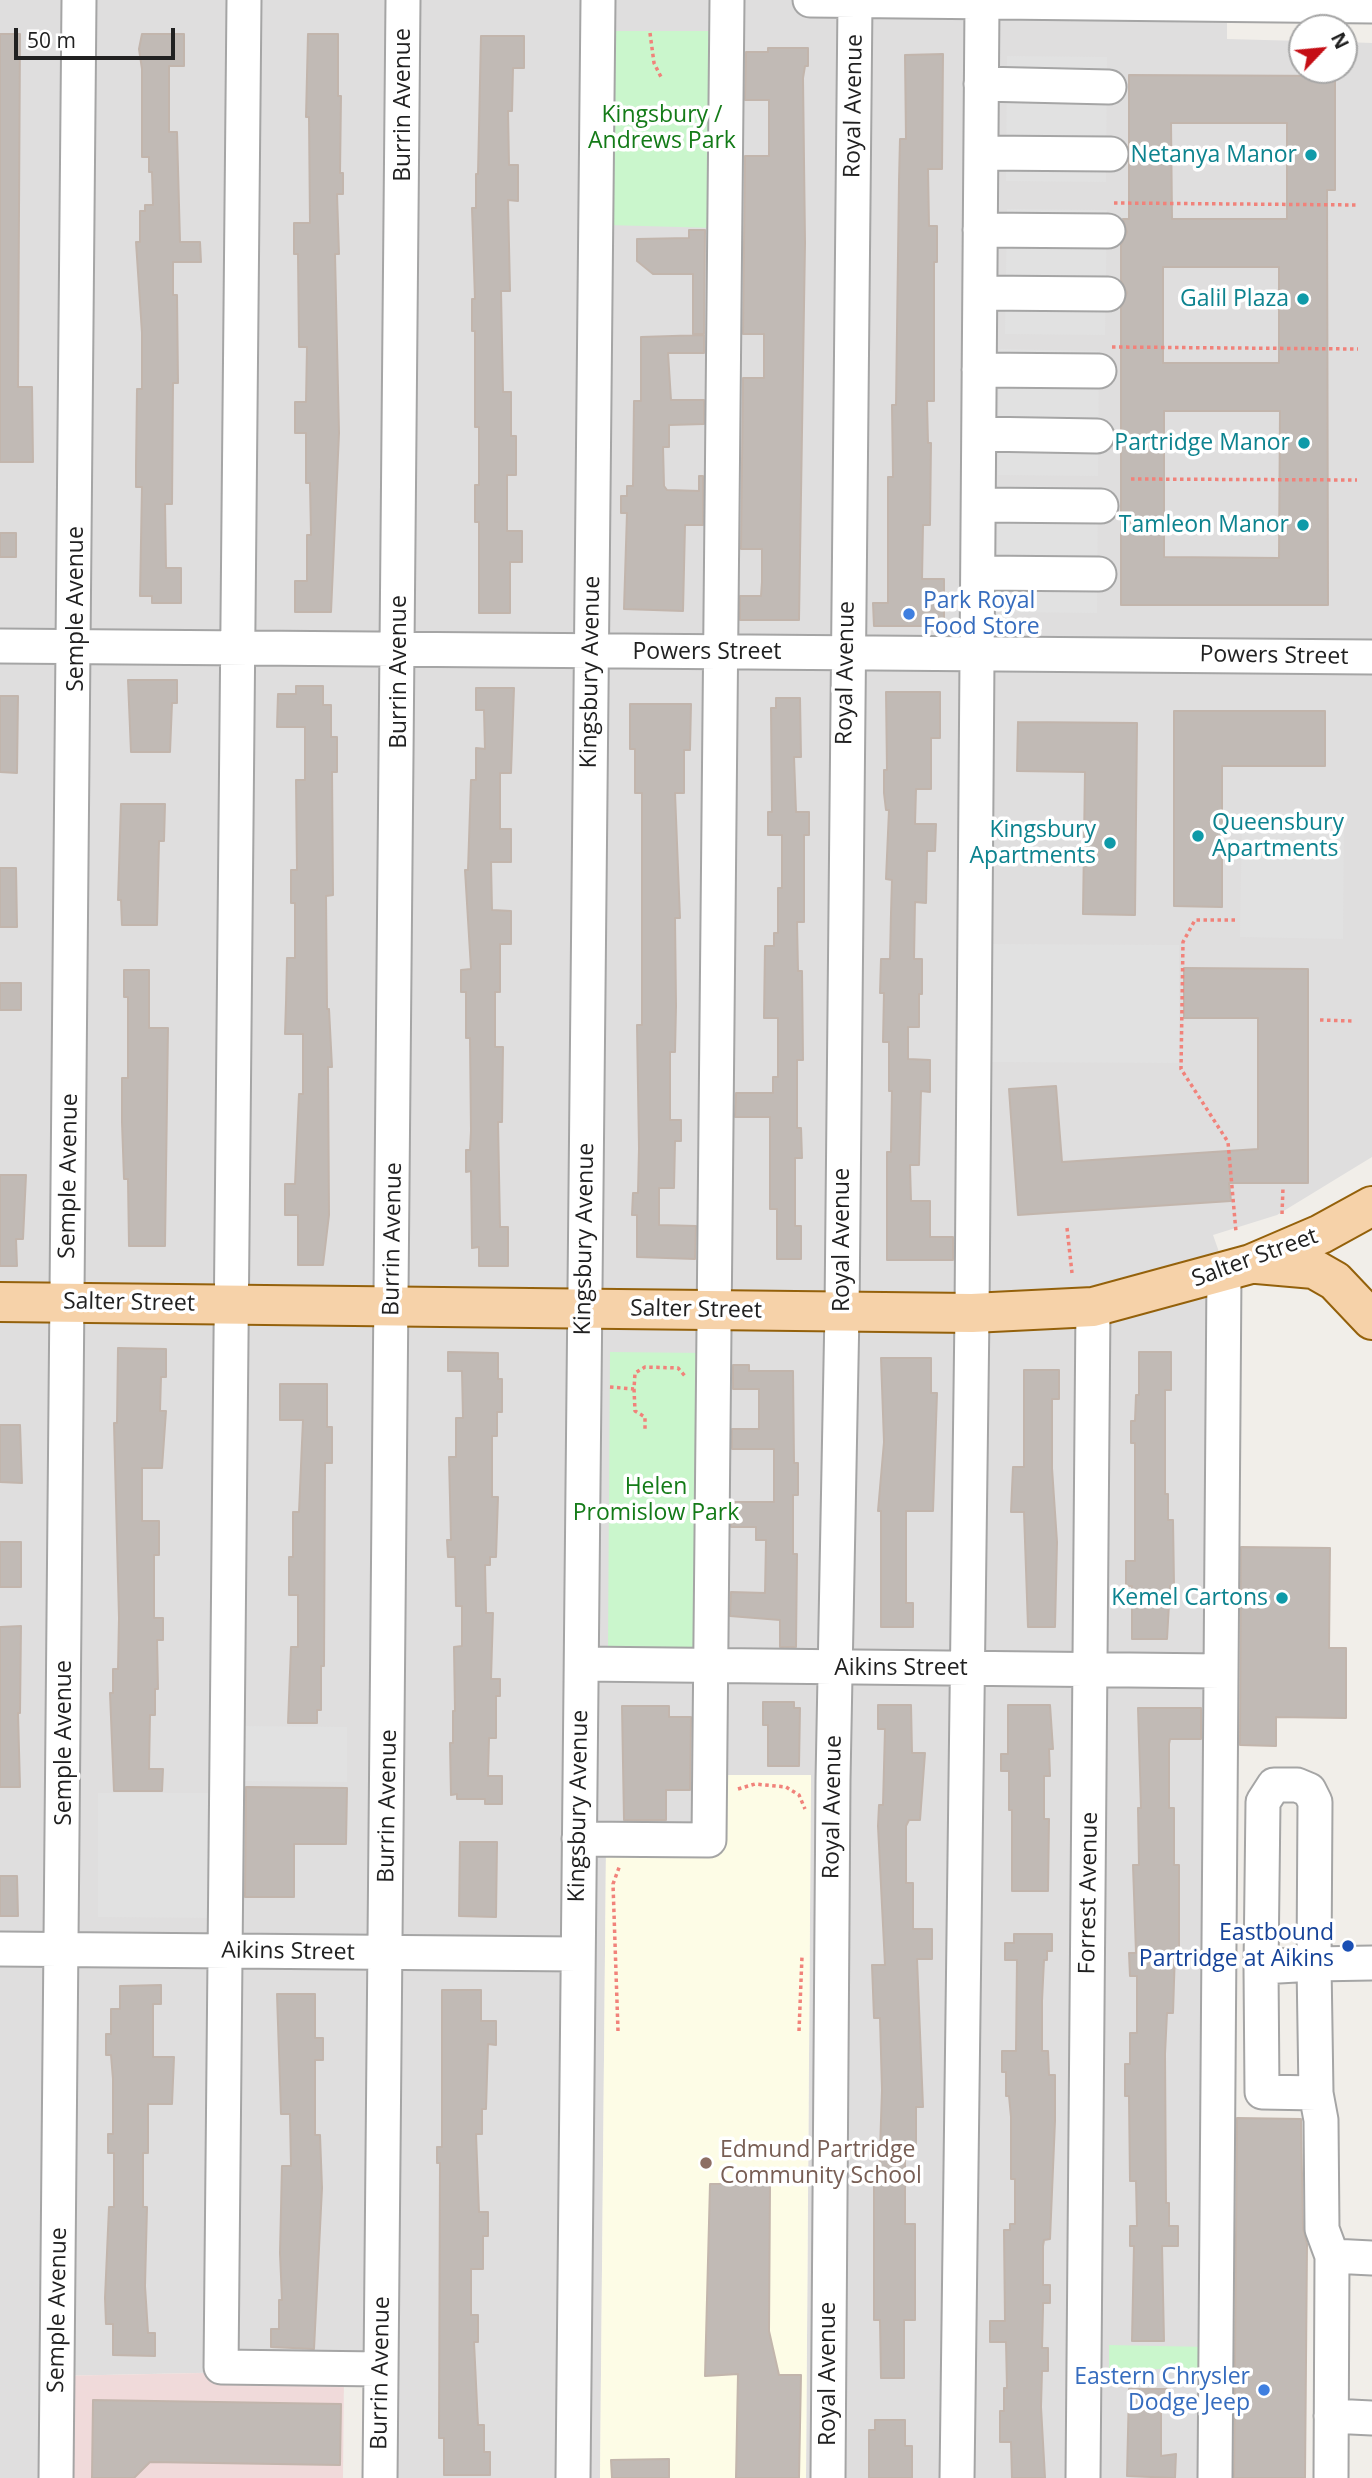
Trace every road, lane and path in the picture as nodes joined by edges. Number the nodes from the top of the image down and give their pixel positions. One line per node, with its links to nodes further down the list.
1 (79, 0): 36 (street, Semple Avenue)
2 (244, 0): 37 (street)
3 (403, 0): 38 (street, Burrin Avenue)
4 (598, 0): 39 (street, Kingsbury Avenue)
5 (727, 0): 40 (street)
6 (810, 0): 8 (street)
7 (918, 0): 8 (street); 11 (street)
8 (855, 1): 41 (street, Royal Avenue)
9 (1072, 1): 10 (street); 11 (street)
10 (1225, 2): 12 (street)
11 (982, 3): 15 (street)
12 (1372, 6)
13 (650, 33): 14 (path)
14 (661, 77)
15 (981, 84): 16 (street); 17 (street)
16 (1109, 87)
17 (981, 153): 18 (street); 21 (street)
18 (1111, 154)
19 (1359, 205): 20 (path)
20 (1111, 217): 21 (street)
21 (980, 230): 22 (street)
22 (980, 293): 23 (street); 26 (street)
23 (1108, 294)
24 (1358, 349): 25 (path)
25 (1104, 359): 26 (street)
26 (979, 370): 27 (street)
27 (979, 434): 28 (street); 31 (street)
28 (1097, 436)
29 (1131, 480): 30 (path)
30 (1357, 480)
31 (979, 505): 32 (street); 33 (street)
32 (1101, 506)
33 (978, 573): 34 (street); 42 (street)
34 (1099, 574)
35 (0, 646): 36 (street, Powers Street)
36 (75, 646): 37 (street, Powers Street); 54 (street, Semple Avenue)
37 (237, 648): 38 (street, Powers Street); 55 (street)
38 (399, 649): 39 (street, Powers Street); 56 (street, Burrin Avenue)
39 (591, 651): 40 (street, Powers Street); 58 (street, Kingsbury Avenue)
40 (720, 652): 41 (street, Powers Street); 59 (street)
41 (846, 653): 42 (street, Powers Street); 60 (street, Royal Avenue)
42 (978, 654): 43 (street, Powers Street); 61 (street)
43 (1372, 657)
44 (1235, 920): 51 (path)
45 (1320, 1020): 46 (path)
46 (1352, 1021)
47 (1283, 1188): 49 (path)
48 (1372, 1206): 51 (main road, Salter Street)
49 (1282, 1214)
50 (1067, 1228): 52 (path)
51 (1237, 1256): 57 (main road, Salter Street); 62 (main road); 71 (street)
52 (1072, 1273)
53 (0, 1302): 54 (main road, Salter Street)
54 (67, 1303): 55 (main road, Salter Street); 79 (street, Semple Avenue)
55 (229, 1305): 56 (main road, Salter Street); 80 (street)
56 (393, 1306): 58 (main road, Salter Street); 81 (street, Burrin Avenue)
57 (1093, 1307): 61 (main road, Salter Street); 72 (street, Forrest Avenue)
58 (584, 1308): 59 (main road, Salter Street); 67 (street, Kingsbury Avenue)
59 (715, 1310): 60 (main road, Salter Street); 68 (street)
60 (842, 1311): 61 (main road, Salter Street); 69 (street, Royal Avenue)
61 (972, 1313): 70 (street)
62 (1372, 1320)
63 (685, 1381): 65 (path)
64 (604, 1387): 65 (path)
65 (634, 1389): 66 (path)
66 (645, 1431)
67 (582, 1664): 68 (street, Aikins Street); 75 (street, Kingsbury Avenue)
68 (709, 1666): 69 (street, Aikins Street); 75 (street)
69 (836, 1668): 70 (street, Aikins Street); 97 (street, Royal Avenue)
70 (967, 1668): 72 (street, Aikins Street); 98 (street)
71 (1220, 1671): 72 (street, Aikins Street); 100 (street)
72 (1092, 1672): 99 (street, Forrest Avenue)
73 (733, 1796): 74 (path)
74 (806, 1811)
75 (579, 1839): 82 (street, Kingsbury Avenue)
76 (624, 1860): 86 (path)
77 (803, 1948): 87 (path)
78 (0, 1949): 79 (street, Aikins Street)
79 (63, 1950): 80 (street, Aikins Street); 94 (street, Semple Avenue)
80 (225, 1951): 81 (street, Aikins Street); 91 (street)
81 (386, 1953): 82 (street, Aikins Street); 91 (street, Burrin Avenue)
82 (577, 1954): 96 (street, Kingsbury Avenue)
83 (1372, 1963): 84 (street)
84 (1314, 1964): 85 (street); 85 (street); 88 (street)
85 (1261, 1967): 88 (street)
86 (618, 2031)
87 (799, 2031)
88 (1316, 2092): 89 (street)
89 (1332, 2256): 90 (street); 92 (street)
90 (1372, 2258)
91 (381, 2369): 95 (street, Burrin Avenue)
92 (1331, 2416): 93 (street); 101 (street)
93 (1372, 2418)
94 (56, 2478)
95 (380, 2478)
96 (573, 2478)
97 (828, 2478)
98 (957, 2478)
99 (1083, 2478)
100 (1216, 2478)
101 (1331, 2478)

